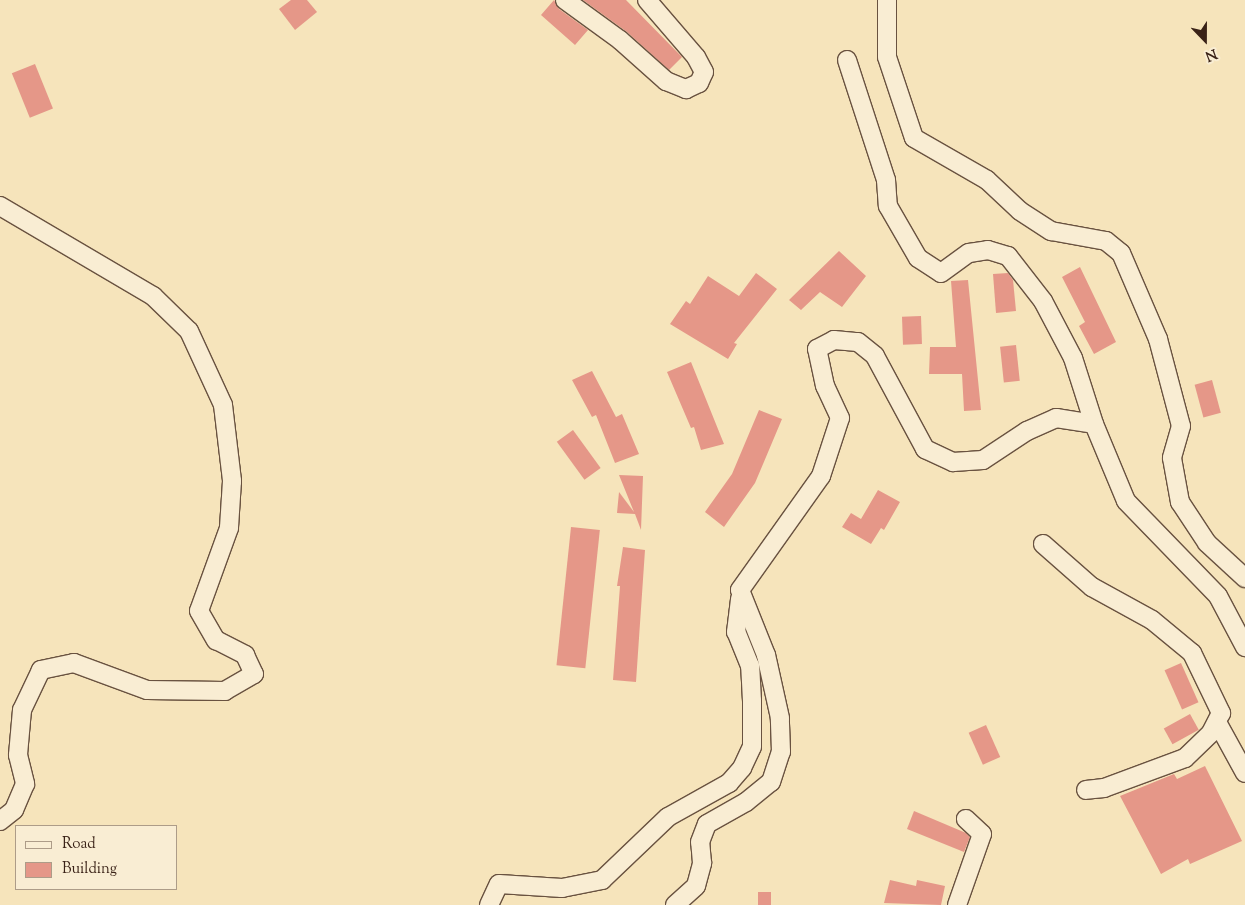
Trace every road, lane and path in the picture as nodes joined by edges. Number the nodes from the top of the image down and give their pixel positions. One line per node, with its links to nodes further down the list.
1 (565, 0): 2 (street)
2 (647, 0)
3 (888, 0): 8 (street)
4 (847, 60): 6 (street)
5 (0, 206): 15 (street)
6 (1094, 424): 9 (street); 10 (street)
7 (1043, 544): 11 (street)
8 (1245, 578)
9 (740, 590): 16 (street); 17 (street)
10 (1245, 647)
11 (1217, 722): 12 (street); 13 (street)
12 (1245, 773)
13 (1086, 790)
14 (966, 818): 18 (street)
15 (0, 821)
16 (489, 905)
17 (676, 905)
18 (957, 905)

